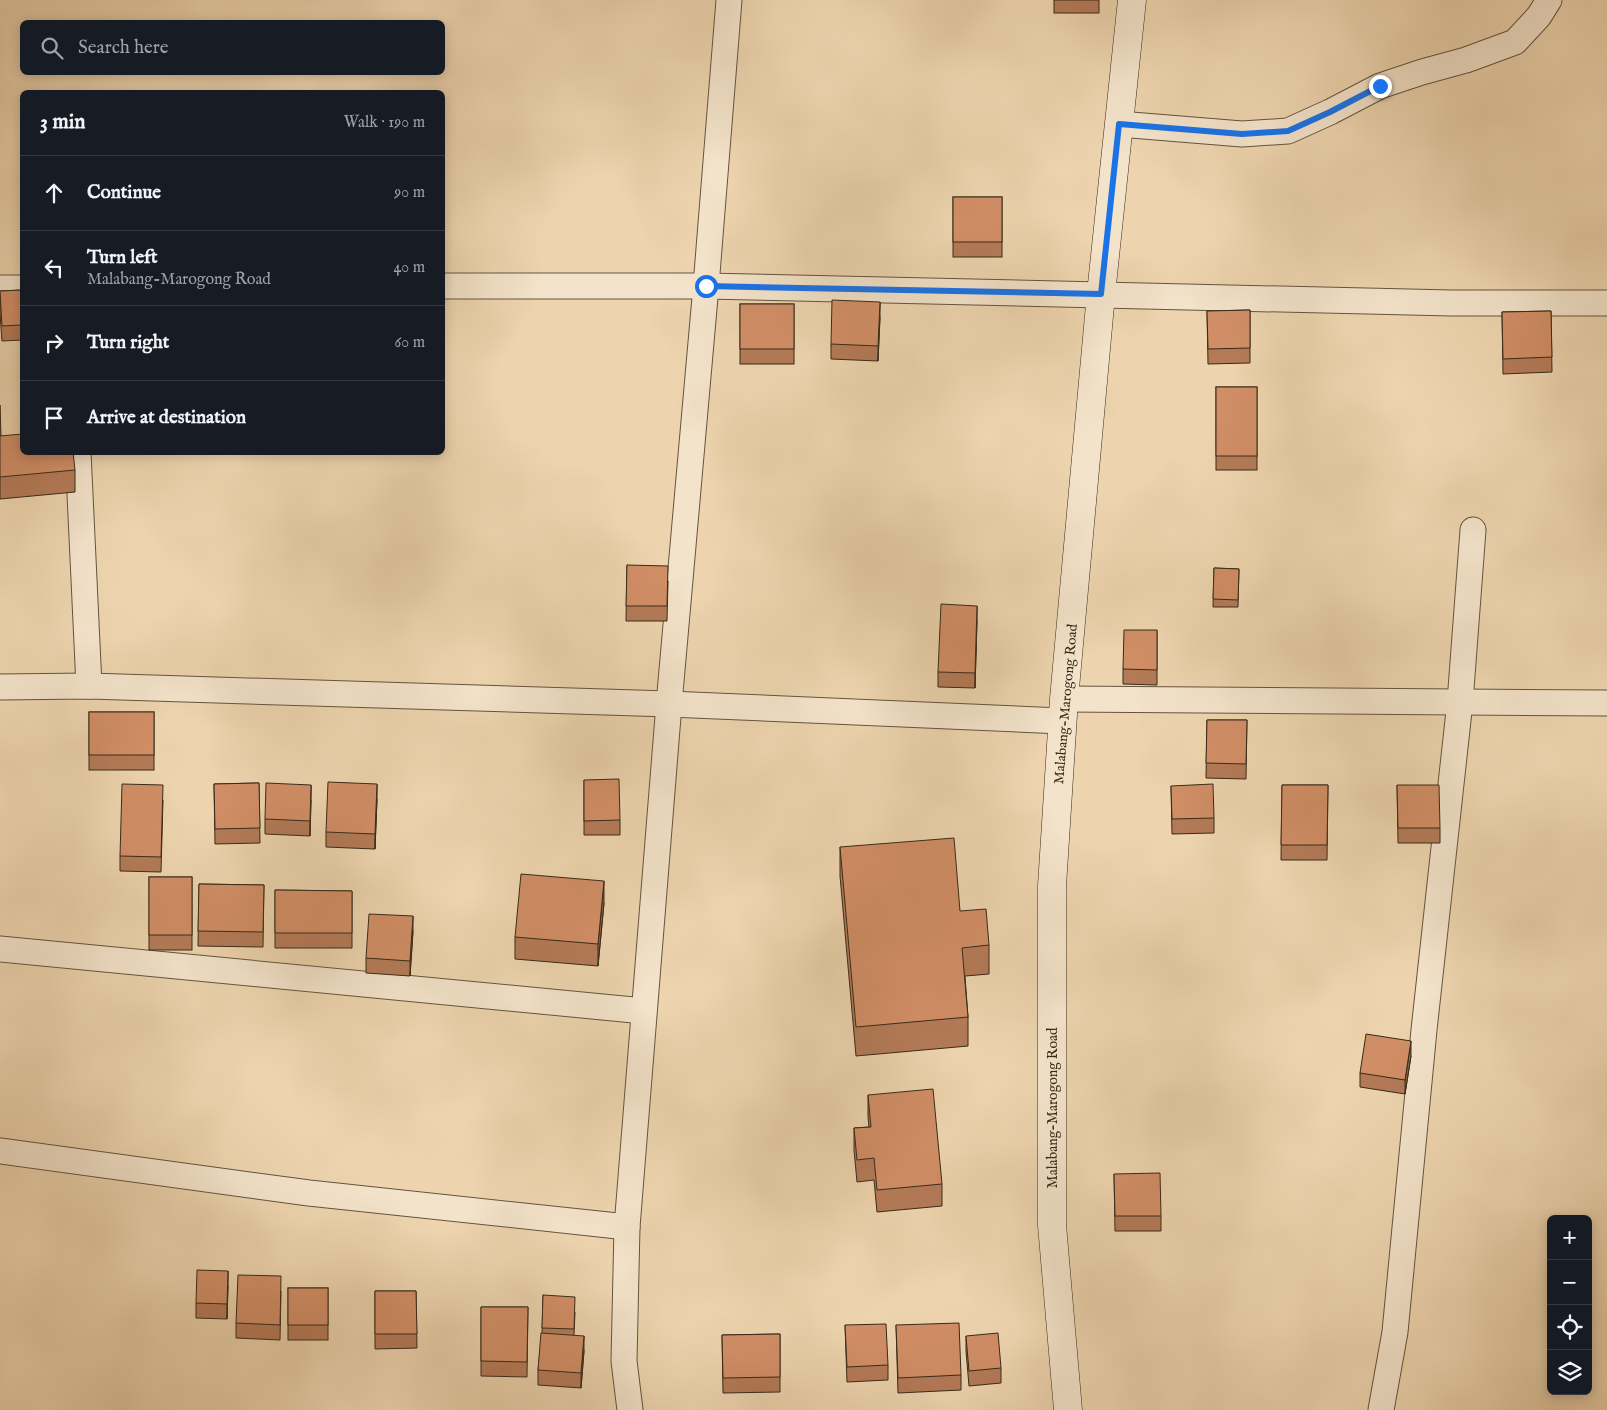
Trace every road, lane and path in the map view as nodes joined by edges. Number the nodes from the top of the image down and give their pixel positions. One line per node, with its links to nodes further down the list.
1 (728, 0): 6 (street)
2 (1132, 0): 4 (main road, Malabang-Marogong Road)
3 (1549, 0): 4 (street)
4 (1119, 124): 9 (main road, Malabang-Marogong Road)
5 (445, 286): 6 (street)
6 (706, 286): 9 (street); 16 (street)
7 (0, 288): 8 (street)
8 (20, 288)
9 (1101, 294): 10 (street); 18 (main road, Malabang-Marogong Road)
10 (1607, 303)
11 (78, 455): 13 (street)
12 (1474, 530): 15 (street)
13 (89, 686): 14 (street); 16 (street)
14 (0, 687)
15 (1460, 702): 17 (street); 18 (street); 25 (street)
16 (669, 704): 18 (street); 20 (street)
17 (1607, 704)
18 (1063, 710): 24 (main road, Malabang-Marogong Road)
19 (0, 949): 20 (street)
20 (644, 1011): 22 (street)
21 (0, 1151): 22 (street)
22 (627, 1227): 23 (street)
23 (630, 1410)
24 (1068, 1410)
25 (1382, 1410)

